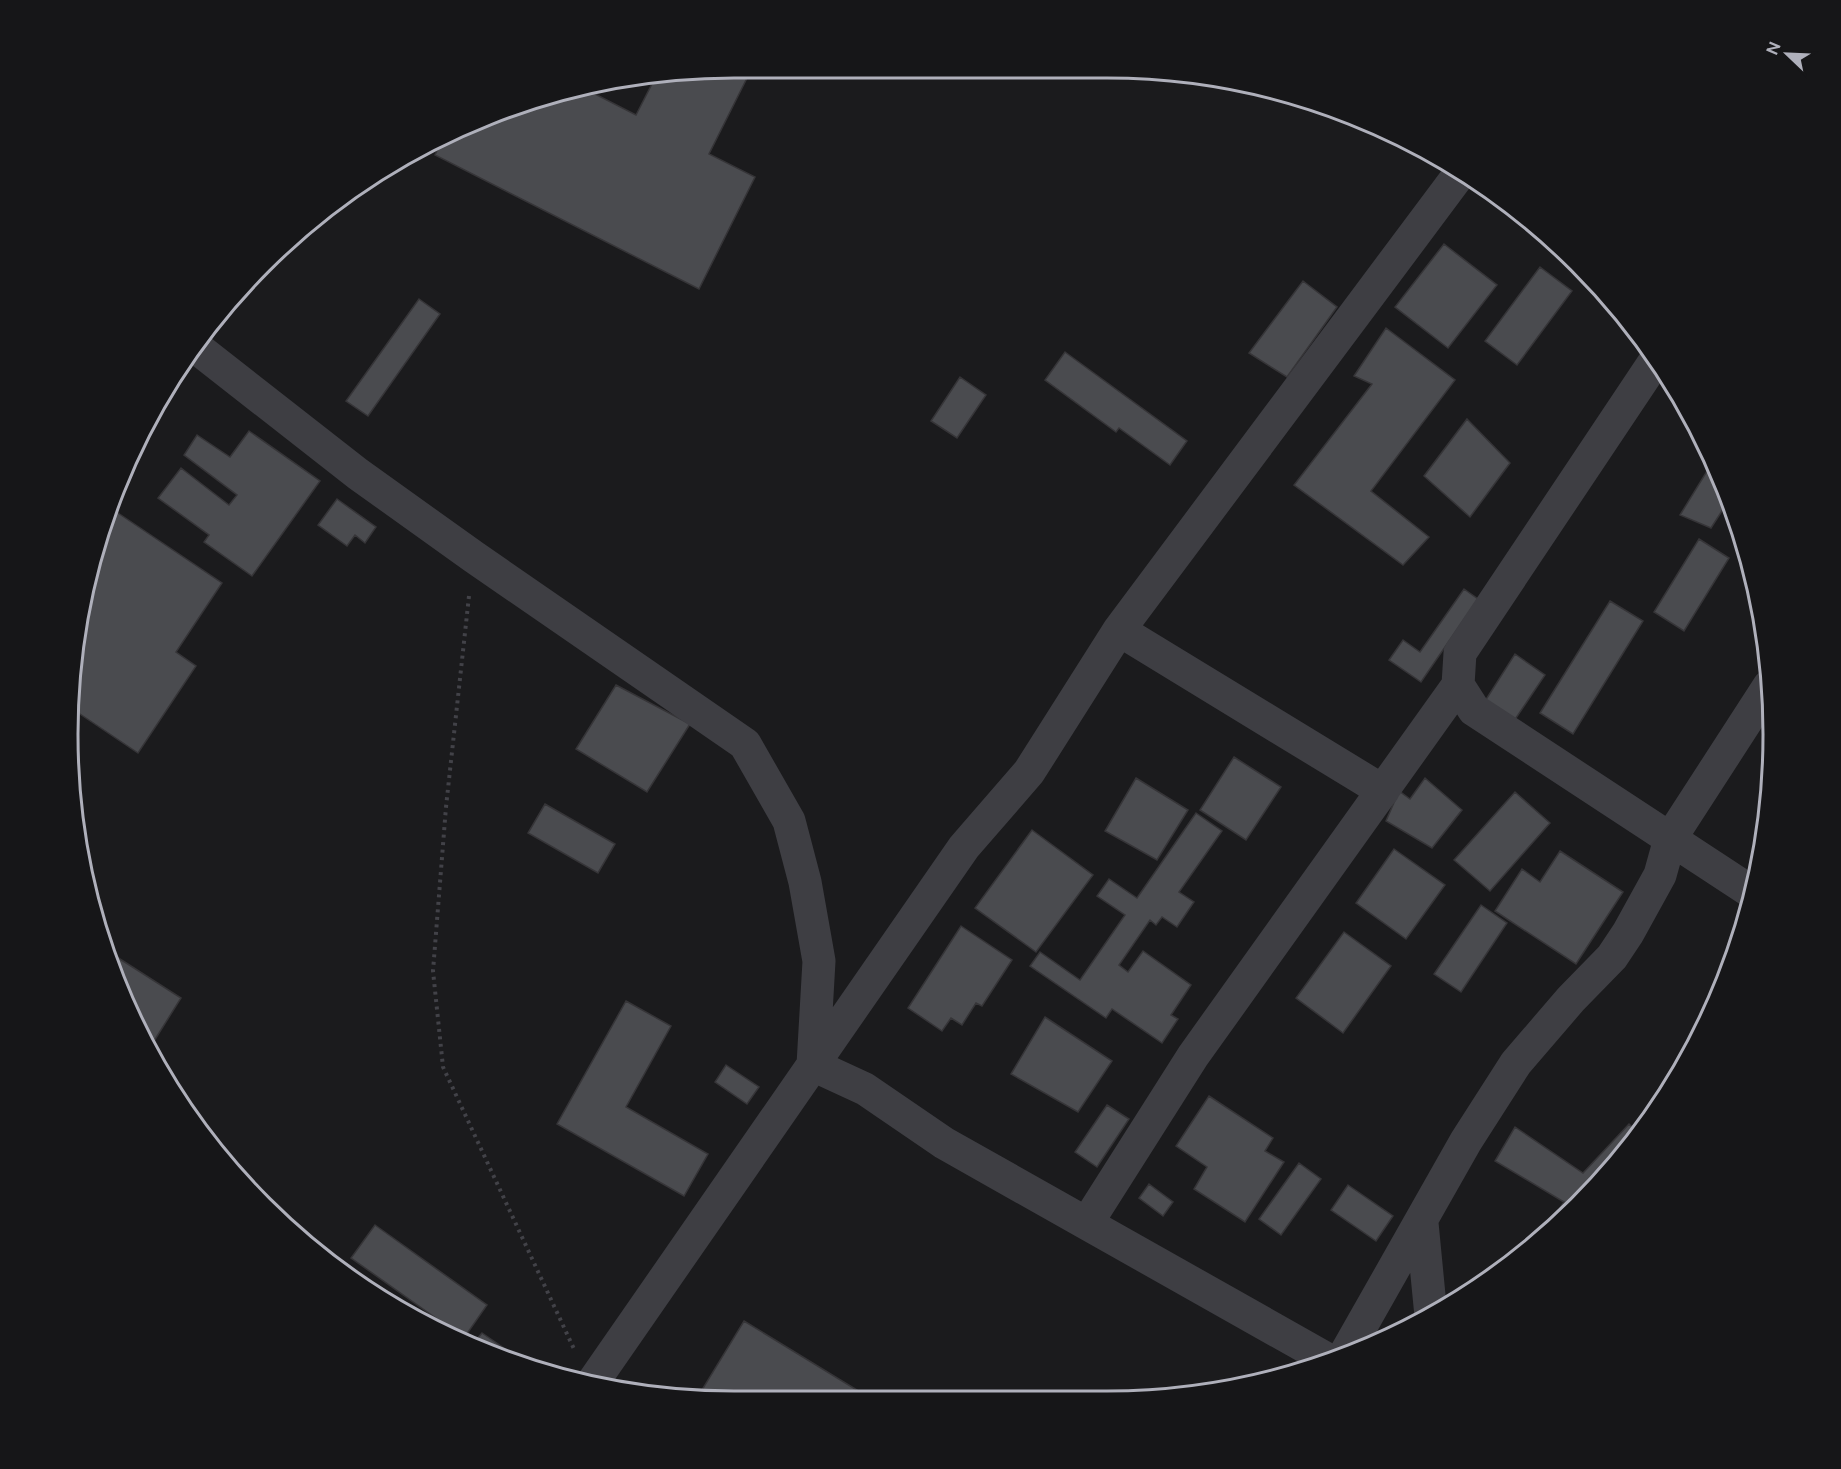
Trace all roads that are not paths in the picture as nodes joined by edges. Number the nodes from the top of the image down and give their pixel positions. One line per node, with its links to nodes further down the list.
1 (1456, 179): 4 (street)
2 (202, 352): 10 (street)
3 (1651, 369): 5 (street)
4 (1119, 630): 7 (street); 10 (street)
5 (1458, 685): 7 (street); 8 (street)
6 (1762, 697): 8 (street)
7 (1383, 791): 11 (street)
8 (1671, 839): 9 (street); 12 (street)
9 (1745, 887)
10 (813, 1065): 11 (street); 16 (street)
11 (1088, 1223): 15 (street)
12 (1422, 1223): 13 (street); 14 (street)
13 (1430, 1306)
14 (1351, 1343)
15 (1320, 1355)
16 (597, 1376)

